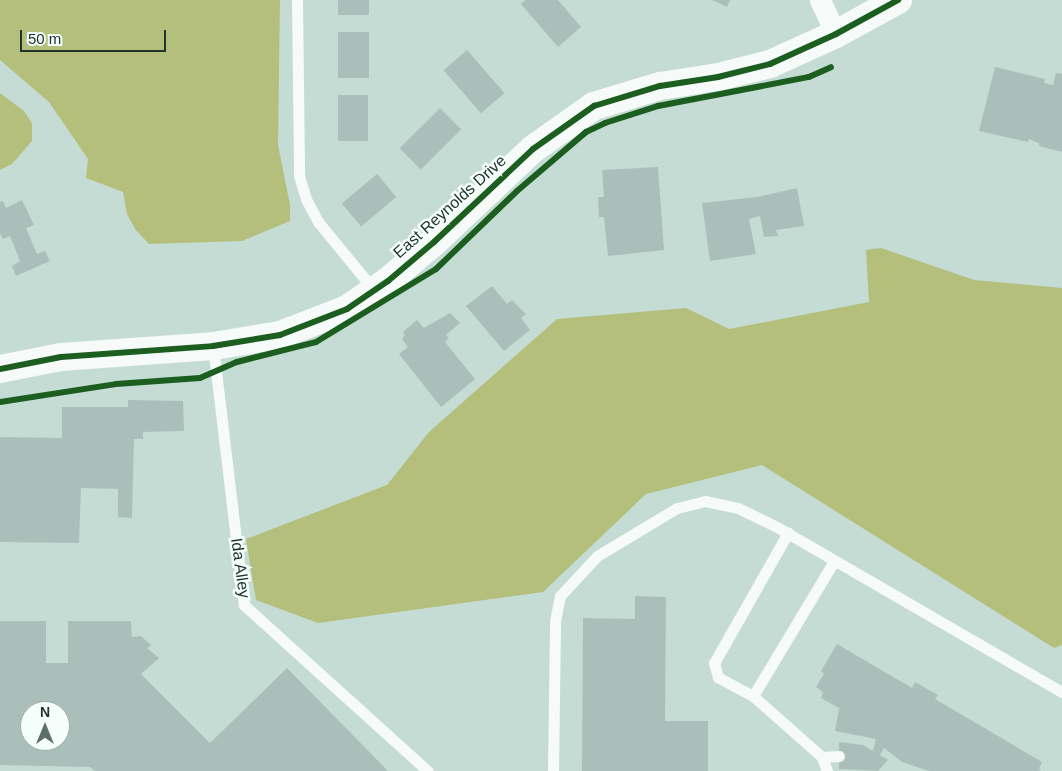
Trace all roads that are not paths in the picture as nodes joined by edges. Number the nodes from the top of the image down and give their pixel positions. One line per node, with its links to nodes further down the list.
1 (297, 0): 5 (lane)
2 (820, 0): 4 (street)
3 (898, 0): 4 (street, East Reynolds Drive)
4 (836, 34): 5 (street, East Reynolds Drive)
5 (374, 290): 6 (street, East Reynolds Drive)
6 (214, 346): 7 (street, East Reynolds Drive); 14 (lane, Ida Alley)
7 (0, 369)
8 (788, 533): 9 (lane); 11 (lane); 15 (lane)
9 (834, 561): 10 (lane); 11 (lane)
10 (1062, 692)
11 (753, 696): 13 (lane)
12 (839, 756): 13 (lane)
13 (822, 757): 16 (lane)
14 (428, 771)
15 (553, 771)
16 (827, 771)

